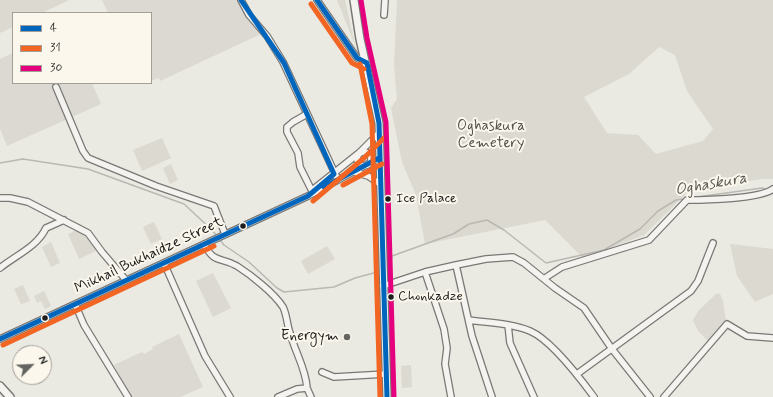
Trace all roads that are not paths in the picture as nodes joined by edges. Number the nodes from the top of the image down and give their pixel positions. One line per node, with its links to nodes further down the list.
1 (241, 0): 8 (street)
2 (317, 0): 6 (street)
3 (354, 0): 6 (main road)
4 (385, 0): 5 (street)
5 (384, 15)
6 (366, 63): 9 (main road)
7 (56, 87): 22 (street)
8 (307, 114): 15 (street); 19 (street)
9 (379, 133): 11 (street, Mikhail Bukhaidze Street); 12 (main road)
10 (368, 152): 11 (street); 12 (street); 13 (street)
11 (359, 153): 13 (street); 15 (street, Mikhail Bukhaidze Street)
12 (379, 156): 13 (street, Mikhail Bukhaidze Street); 17 (main road)
13 (366, 165): 14 (street, Mikhail Bukhaidze Street)
14 (354, 172): 16 (street, Mikhail Bukhaidze Street); 17 (street)
15 (334, 174): 16 (street); 19 (street, Mikhail Bukhaidze Street)
16 (338, 180): 19 (street, Mikhail Bukhaidze Street)
17 (380, 184): 31 (main road)
18 (773, 189): 29 (street)
19 (310, 193): 22 (street, Mikhail Bukhaidze Street)
20 (0, 198): 21 (street)
21 (64, 220): 27 (street); 30 (street)
22 (223, 235): 24 (street, Mikhail Bukhaidze Street)
23 (713, 243): 37 (street)
24 (204, 244): 25 (street, Mikhail Bukhaidze Street); 42 (street)
25 (164, 262): 30 (street, Mikhail Bukhaidze Street); 45 (street)
26 (456, 266): 28 (street); 29 (street); 33 (street)
27 (0, 268)
28 (424, 272): 31 (street); 49 (street)
29 (545, 278): 37 (street)
30 (126, 280): 32 (street, Mikhail Bukhaidze Street)
31 (383, 286): 39 (main road)
32 (75, 304): 36 (street, Mikhail Bukhaidze Street); 44 (street)
33 (469, 320): 34 (street); 50 (street)
34 (508, 325): 40 (street); 51 (street)
35 (773, 338): 54 (street)
36 (0, 339)
37 (612, 349): 40 (street); 53 (street)
38 (322, 372): 39 (street)
39 (386, 374): 48 (main road)
40 (577, 374): 52 (street)
41 (0, 386): 43 (main road)
42 (307, 388): 46 (street); 47 (street)
43 (10, 397)
44 (128, 397)
45 (230, 397)
46 (278, 397)
47 (311, 397)
48 (387, 397)
49 (451, 397)
50 (492, 397)
51 (534, 397)
52 (594, 397)
53 (650, 397)
54 (664, 397)

